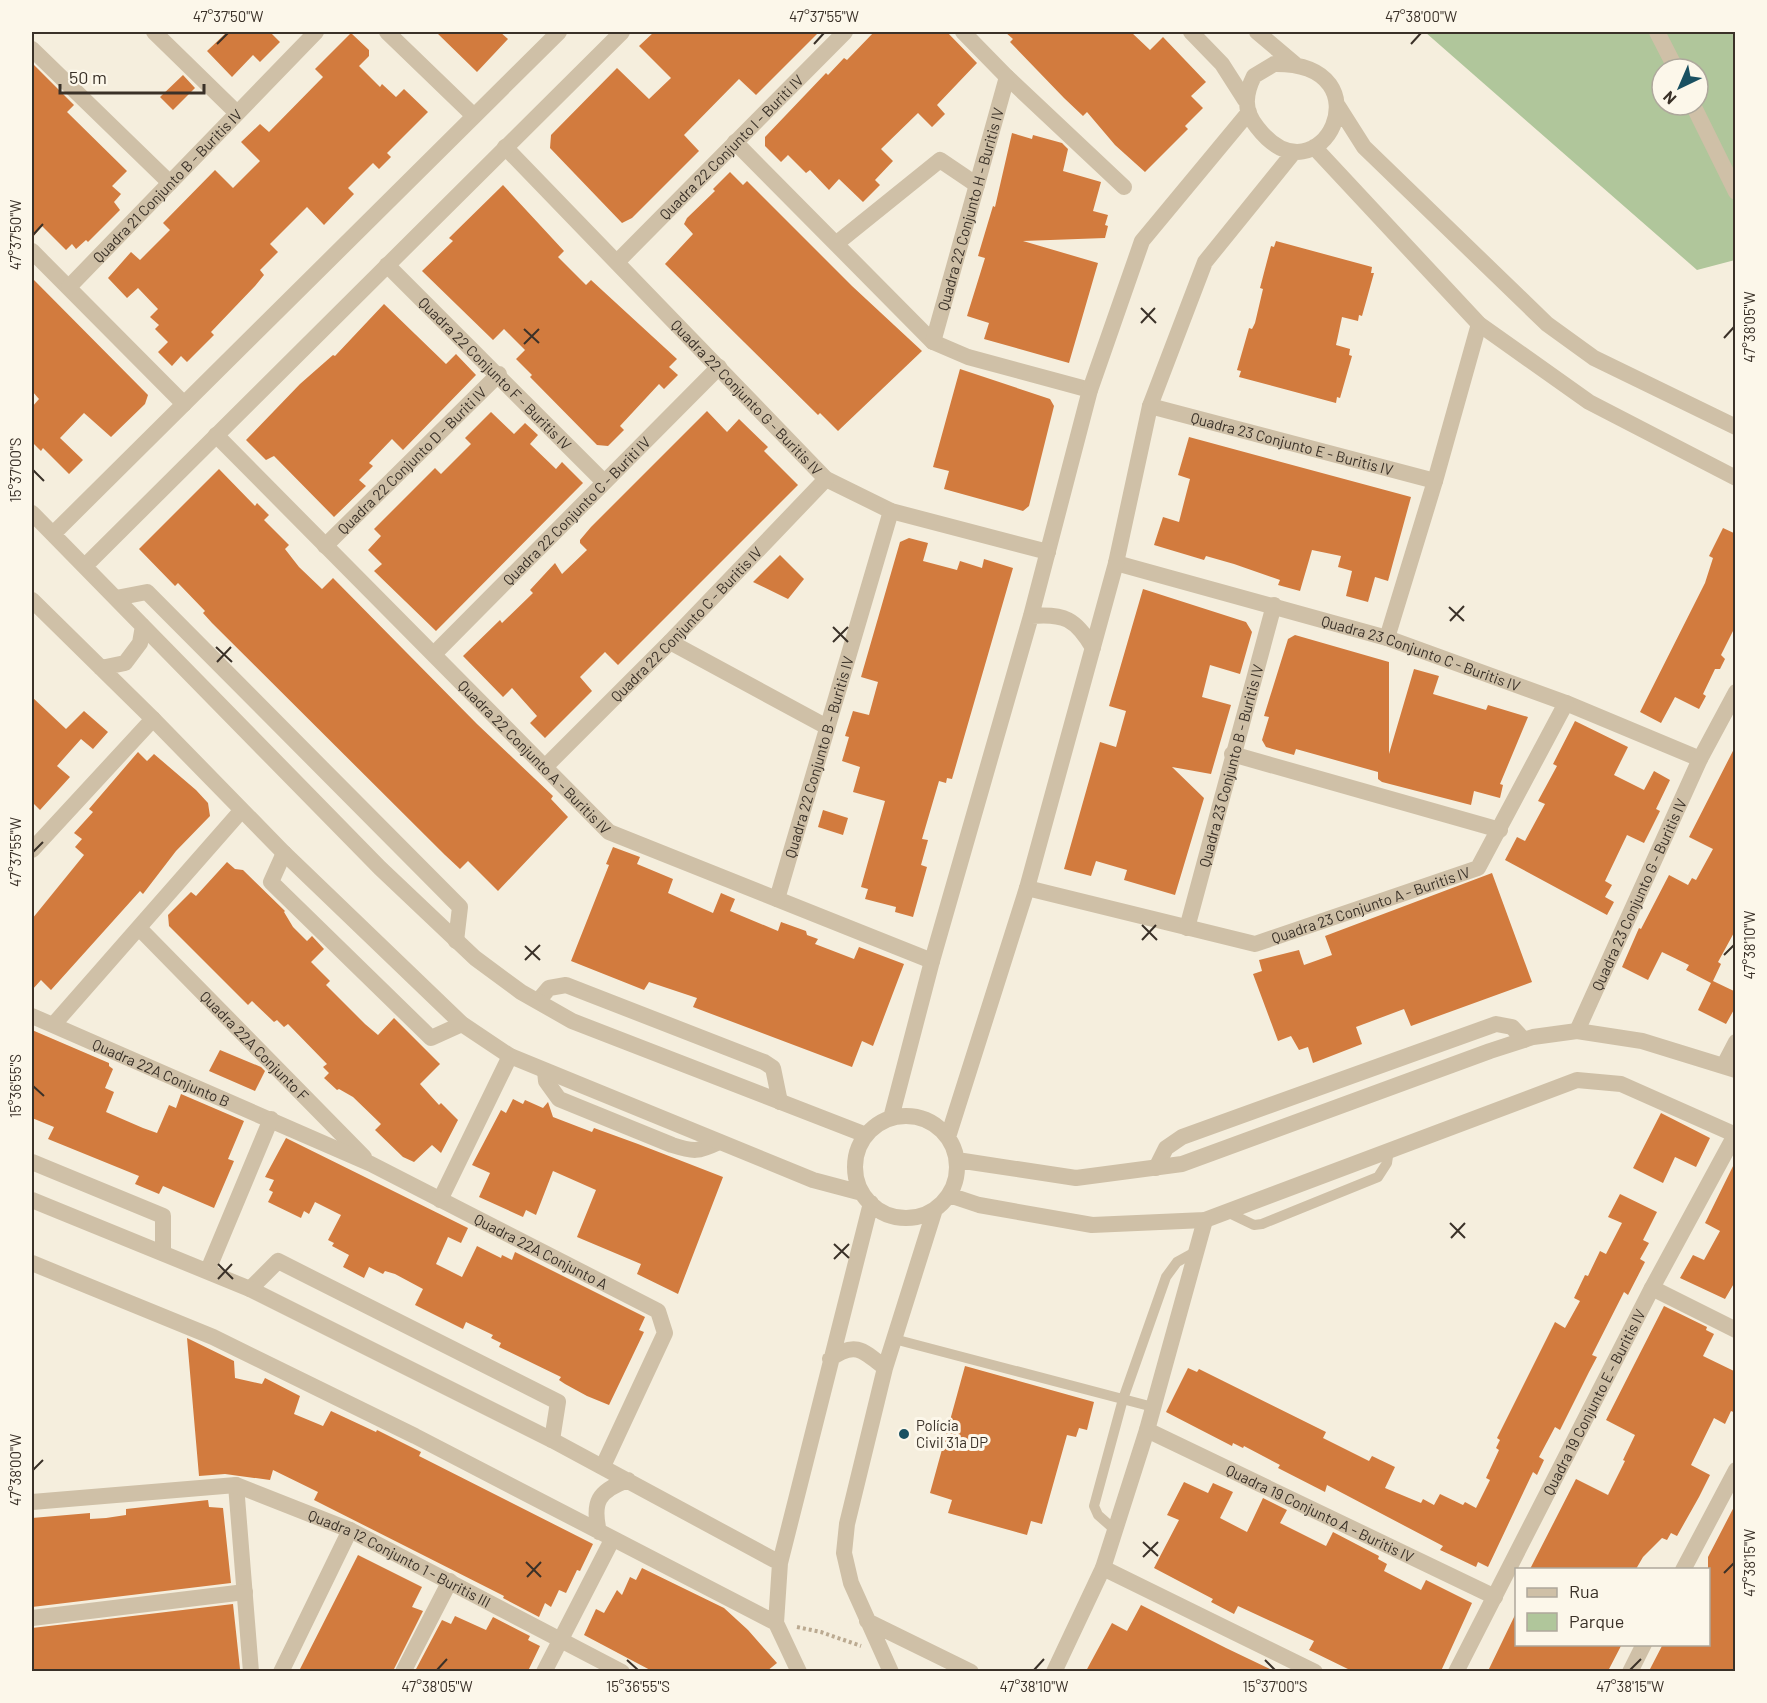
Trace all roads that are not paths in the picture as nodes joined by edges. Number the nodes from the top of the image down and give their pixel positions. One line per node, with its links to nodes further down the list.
1 (154, 32): 17 (street)
2 (316, 32): 17 (street, Quadra 21 Conjunto B - Buritis IV)
3 (387, 32): 18 (street)
4 (559, 32): 18 (street)
5 (622, 32): 21 (street)
6 (845, 32): 20 (street, Quadra 22 Conjunto I - Buriti IV)
7 (963, 32): 14 (street)
8 (1191, 32): 15 (street)
9 (1257, 32): 13 (street)
10 (1658, 32): 12 (street)
11 (32, 49): 24 (street)
12 (1670, 57)
13 (1295, 64): 15 (street); 16 (street)
14 (1006, 77): 25 (street, Quadra 22 Conjunto H - Buritis IV); 26 (street)
15 (1247, 106): 23 (street); 37 (street)
16 (1338, 106): 22 (street); 40 (street)
17 (237, 113): 24 (street, Quadra 21 Conjunto B - Buritis IV)
18 (474, 117): 38 (street)
19 (1699, 117): 27 (street)
20 (735, 142): 28 (street); 30 (street, Quadra 22 Conjunto I - Buriti IV)
21 (505, 147): 30 (street, Quadra 22 Conjunto G - Buritis IV); 31 (street)
22 (1314, 147): 23 (street); 33 (street)
23 (1294, 152): 39 (street)
24 (170, 183): 32 (street, Quadra 21 Conjunto B - Buritis IV)
25 (977, 185): 28 (street); 34 (street, Quadra 22 Conjunto H - Buritis IV)
26 (1124, 187)
27 (1736, 192)
28 (837, 243): 34 (street)
29 (32, 251): 32 (street)
30 (617, 262): 35 (street, Quadra 22 Conjunto G - Buritis IV)
31 (387, 265): 36 (street, Quadra 22 Conjunto F - Buritis IV); 41 (street)
32 (69, 287): 38 (street)
33 (1479, 324): 43 (street); 44 (street)
34 (933, 342): 37 (street)
35 (719, 367): 42 (street, Quadra 22 Conjunto G - Buritis IV); 45 (street, Quadra 22 Conjunto C - Buriti IV)
36 (499, 374): 45 (street, Quadra 22 Conjunto F - Buritis IV); 49 (street, Quadra 22 Conjunto D - Buriti IV)
37 (1090, 390): 50 (street)
38 (184, 404): 48 (street)
39 (1150, 406): 44 (street, Quadra 23 Conjunto E - Buritis IV); 51 (street)
40 (1736, 428)
41 (216, 435): 49 (street, Quadra 22 Conjunto A - Buritis IV); 52 (street)
42 (826, 478): 46 (street, Quadra 22 Conjunto G - Buritis IV); 59 (street, Quadra 22 Conjunto C - Buritis IV)
43 (1736, 478)
44 (1435, 481): 58 (street)
45 (604, 482): 61 (street, Quadra 22 Conjunto C - Buriti IV)
46 (891, 511): 50 (street, Quadra 22 Conjunto G - Buritis IV); 66 (street, Quadra 22 Conjunto B - Buritis IV)
47 (32, 513): 48 (street)
48 (53, 534): 52 (street)
49 (325, 546): 61 (street, Quadra 22 Conjunto A - Buritis IV)
50 (1048, 552): 56 (street)
51 (1116, 563): 55 (street); 60 (street)
52 (85, 566): 53 (street)
53 (116, 598): 57 (street); 78 (street)
54 (32, 600): 62 (street)
55 (1274, 605): 58 (street, Quadra 23 Conjunto C - Buritis IV); 67 (street, Quadra 23 Conjunto B - Buritis IV)
56 (1031, 616): 60 (street); 79 (street)
57 (143, 626): 62 (street); 78 (street)
58 (1387, 638): 64 (street, Quadra 23 Conjunto C - Buritis IV)
59 (670, 642): 66 (street); 69 (street, Quadra 22 Conjunto C - Buritis IV)
60 (1093, 648): 74 (street)
61 (434, 654): 69 (street, Quadra 22 Conjunto A - Buritis IV)
62 (101, 668): 65 (street)
63 (1736, 692): 68 (street, Quadra 23 Conjunto G - Buritis IV)
64 (1566, 703): 68 (street, Quadra 23 Conjunto C - Buritis IV); 71 (street, Quadra 23 Conjunto A - Buritis IV)
65 (153, 719): 70 (street); 72 (street)
66 (827, 727): 75 (street, Quadra 22 Conjunto B - Buritis IV)
67 (1232, 754): 71 (street); 77 (street, Quadra 23 Conjunto B - Buritis IV)
68 (1700, 759): 84 (street, Quadra 23 Conjunto G - Buritis IV)
69 (545, 767): 75 (street, Quadra 22 Conjunto A - Buritis IV)
70 (241, 811): 73 (street); 76 (street)
71 (1500, 830): 77 (street, Quadra 23 Conjunto A - Buritis IV)
72 (32, 850)
73 (284, 853): 83 (street); 83 (street)
74 (1027, 888): 77 (street); 94 (street)
75 (777, 899): 79 (street, Quadra 22 Conjunto A - Buritis IV)
76 (140, 928): 82 (street); 98 (street, Quadra 22A Conjunto F)
77 (1187, 928)
78 (456, 941): 80 (street)
79 (932, 961): 90 (street)
80 (538, 1001): 89 (street); 89 (street)
81 (32, 1016): 82 (street, Quadra 22A Conjunto B)
82 (54, 1024): 91 (street, Quadra 22A Conjunto B)
83 (462, 1024): 87 (street)
84 (1577, 1031): 85 (street); 88 (street)
85 (1524, 1040): 99 (street); 99 (street)
86 (1736, 1042): 88 (street)
87 (510, 1056): 101 (street); 103 (street)
88 (1730, 1067)
89 (780, 1102): 92 (street)
90 (891, 1118): 92 (street); 94 (street)
91 (271, 1119): 98 (street, Quadra 22A Conjunto A); 110 (street)
92 (866, 1135): 101 (street)
93 (1735, 1135): 95 (street); 111 (street, Quadra 19 Conjunto E - Buritis IV)
94 (948, 1137): 96 (street)
95 (1389, 1150): 105 (street); 105 (lane)
96 (957, 1160): 99 (street); 100 (street)
97 (32, 1162): 108 (street)
98 (371, 1164): 103 (street, Quadra 22A Conjunto A)
99 (1156, 1168)
100 (949, 1195): 104 (street); 106 (street)
101 (867, 1198): 104 (street); 115 (street)
102 (32, 1200): 108 (street)
103 (440, 1200): 121 (street, Quadra 22A Conjunto A)
104 (935, 1209): 114 (street)
105 (1227, 1212): 106 (street)
106 (1205, 1220): 107 (street)
107 (1197, 1251): 117 (lane); 118 (street)
108 (163, 1252): 110 (street)
109 (32, 1263): 128 (street)
110 (208, 1270): 112 (street)
111 (1652, 1288): 113 (street); 134 (street, Quadra 19 Conjunto E - Buritis IV)
112 (250, 1289): 120 (street); 120 (street)
113 (1736, 1330)
114 (894, 1339): 116 (street); 117 (lane)
115 (830, 1359): 116 (street); 129 (street)
116 (885, 1368): 136 (street)
117 (1123, 1399): 118 (lane); 127 (lane)
118 (1153, 1407): 119 (street)
119 (1146, 1430): 127 (street); 134 (street, Quadra 19 Conjunto A - Buritis IV)
120 (552, 1440): 121 (street)
121 (603, 1466): 123 (street)
122 (1736, 1470): 131 (street)
123 (628, 1480): 128 (street); 129 (street)
124 (236, 1485): 125 (street); 126 (street, Quadra 12 Conjunto 1 - Buritis III); 133 (street)
125 (32, 1502)
126 (350, 1530): 132 (street, Quadra 12 Conjunto 1 - Buritis III); 143 (street)
127 (1115, 1530): 130 (street)
128 (605, 1536): 137 (street); 138 (street)
129 (780, 1563): 137 (street)
130 (1104, 1568): 141 (street); 149 (street)
131 (1684, 1568)
132 (450, 1581): 138 (street, Quadra 12 Conjunto 1 - Buritis III); 144 (street)
133 (245, 1592): 135 (street); 142 (street)
134 (1495, 1597): 150 (street, Quadra 19 Conjunto E - Buritis IV)
135 (32, 1618)
136 (867, 1621): 140 (street); 148 (street)
137 (777, 1625): 147 (street)
138 (561, 1639): 145 (street); 146 (street, Quadra 12 Conjunto 1 - Buritis III)
139 (1643, 1646): 151 (street)
140 (887, 1664)
141 (1305, 1669)
142 (251, 1671)
143 (282, 1671)
144 (403, 1671)
145 (544, 1671)
146 (622, 1671)
147 (799, 1671)
148 (971, 1671)
149 (1054, 1671)
150 (1456, 1671)
151 (1630, 1671)

